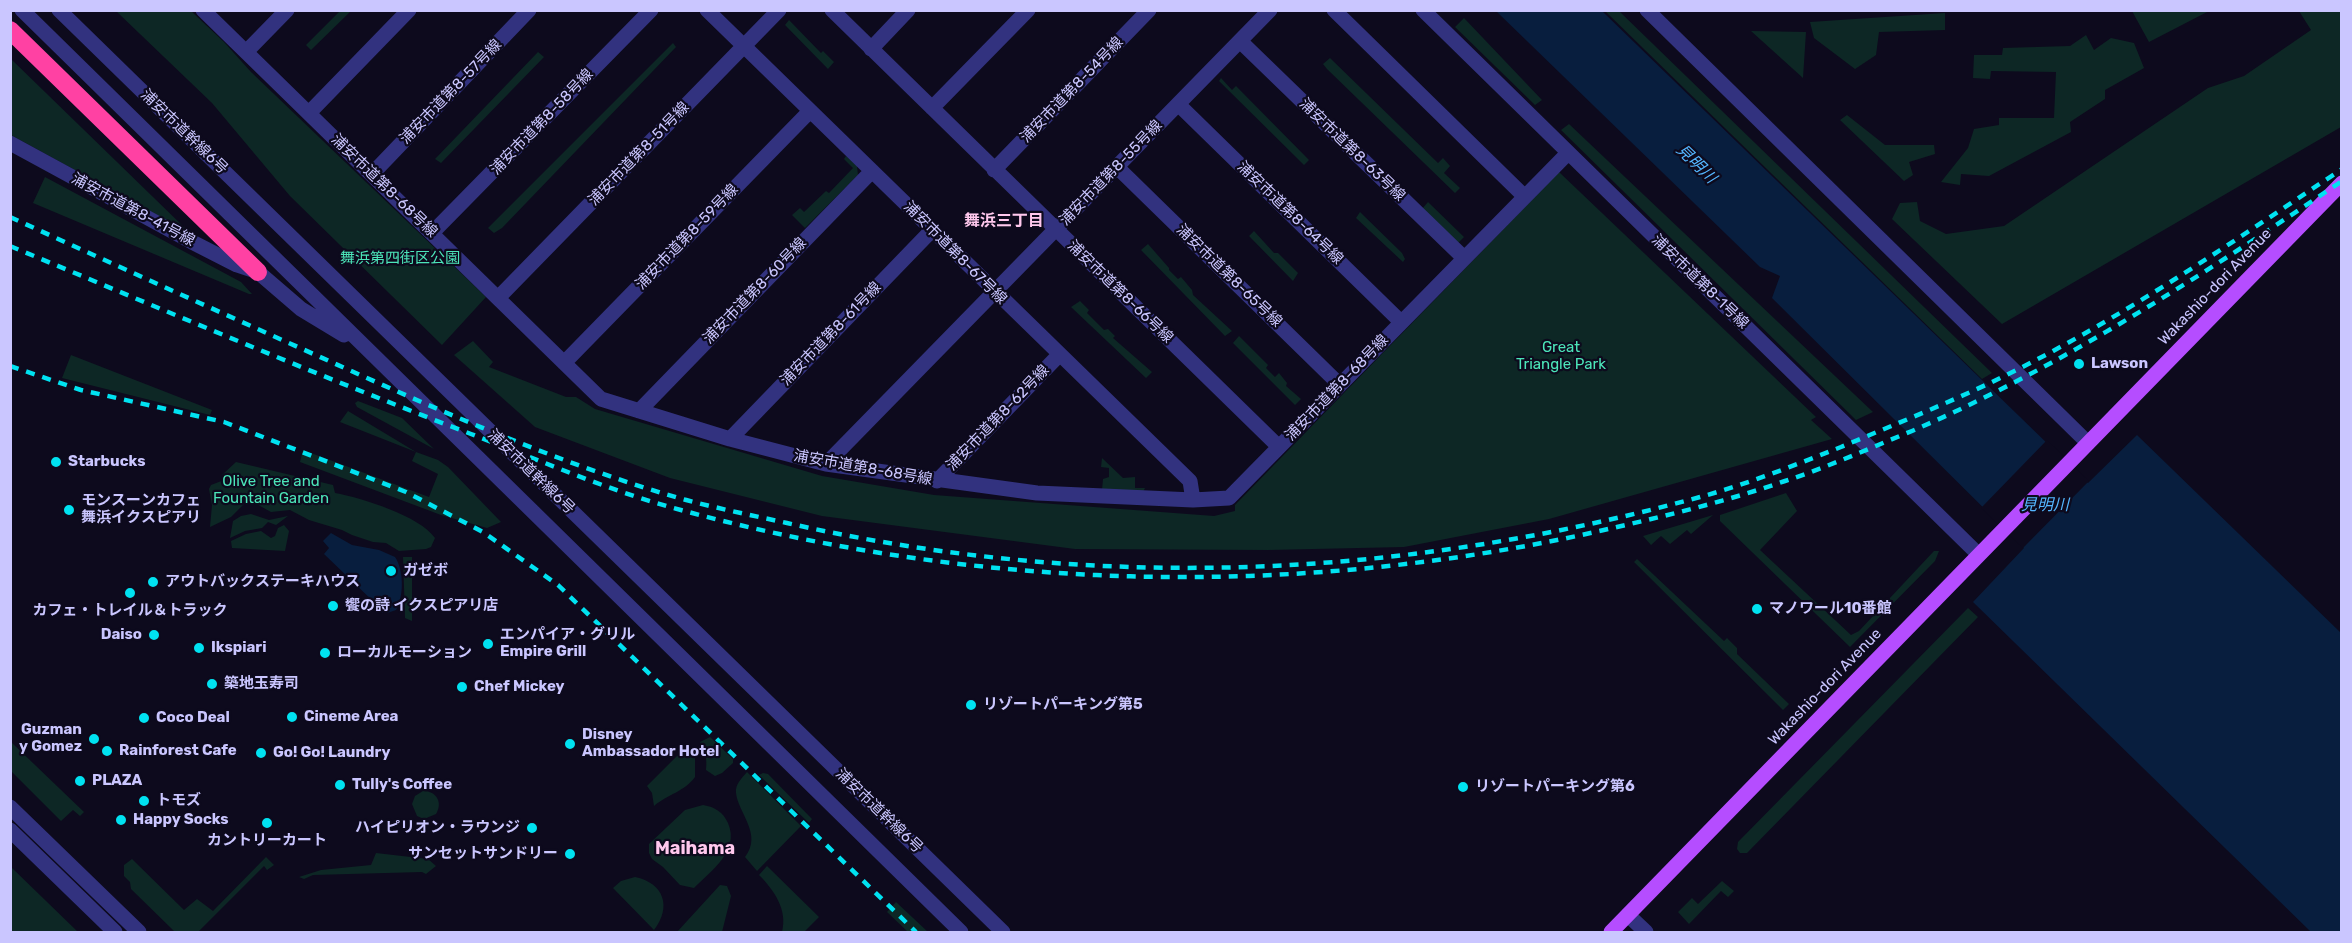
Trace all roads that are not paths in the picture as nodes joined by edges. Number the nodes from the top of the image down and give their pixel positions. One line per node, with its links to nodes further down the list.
1 (22, 10): 43 (street, 浦安市道幹線6号)
2 (59, 10): 61 (street, 浦安市道幹線6号)
3 (203, 10): 22 (street, 浦安市道第8-68号線)
4 (287, 10): 22 (street)
5 (409, 10): 26 (street)
6 (529, 10): 32 (street, 浦安市道第8-57号線)
7 (651, 10): 37 (street, 浦安市道第8-58号線)
8 (707, 10): 20 (street, 浦安市道第8-67号線)
9 (779, 10): 20 (street, 浦安市道第8-51号線)
10 (832, 10): 21 (street, 浦安市道第8-66号線)
11 (908, 10): 21 (street)
12 (1028, 10): 24 (street)
13 (1149, 10): 30 (street, 浦安市道第8-54号線)
14 (1270, 10): 19 (street, 浦安市道第8-55号線)
15 (1334, 10): 34 (street)
16 (1422, 10): 28 (street, 浦安市道第8-1号線)
17 (1647, 10): 49 (street)
18 (10, 30): 39 (highway)
19 (1240, 41): 23 (street, 浦安市道第8-55号線); 38 (street, 浦安市道第8-63号線)
20 (745, 46): 25 (street, 浦安市道第8-67号線); 41 (street, 浦安市道第8-51号線)
21 (871, 49): 24 (street, 浦安市道第8-66号線)
22 (246, 52): 26 (street, 浦安市道第8-68号線)
23 (1179, 105): 29 (street, 浦安市道第8-55号線); 42 (street, 浦安市道第8-64号線)
24 (933, 108): 30 (street, 浦安市道第8-66号線)
25 (810, 111): 31 (street, 浦安市道第8-67号線); 45 (street, 浦安市道第8-59号線)
26 (309, 113): 32 (street, 浦安市道第8-68号線)
27 (10, 143): 39 (street, 浦安市道第8-41号線)
28 (1568, 153): 34 (street, 浦安市道第8-68号線); 54 (street, 浦安市道第8-1号線)
29 (1118, 168): 36 (street, 浦安市道第8-55号線); 46 (street, 浦安市道第8-65号線)
30 (994, 170): 36 (street, 浦安市道第8-66号線)
31 (872, 171): 35 (street, 浦安市道第8-67号線); 47 (street, 浦安市道第8-60号線)
32 (372, 174): 37 (street, 浦安市道第8-68号線)
33 (2342, 183): 49 (main road, Wakashio-dori Avenue)
34 (1524, 196): 38 (street, 浦安市道第8-68号線)
35 (932, 230): 40 (street, 浦安市道第8-67号線); 48 (street, 浦安市道第8-61号線)
36 (1056, 230): 40 (street, 浦安市道第8-55号線); 50 (street, 浦安市道第8-66号線)
37 (432, 233): 41 (street, 浦安市道第8-68号線)
38 (1464, 258): 42 (street, 浦安市道第8-68号線)
39 (258, 272): 43 (street)
40 (995, 293): 44 (street, 浦安市道第8-67号線); 51 (street, 浦安市道第8-55号線)
41 (498, 298): 45 (street, 浦安市道第8-68号線)
42 (1401, 322): 46 (street, 浦安市道第8-68号線)
43 (361, 345): 60 (street, 浦安市道幹線6号)
44 (1059, 355): 52 (street, 浦安市道第8-62号線); 53 (street, 浦安市道第8-67号線)
45 (564, 363): 47 (street, 浦安市道第8-68号線)
46 (1340, 385): 50 (street, 浦安市道第8-68号線)
47 (639, 411): 48 (street, 浦安市道第8-68号線)
48 (730, 439): 51 (street, 浦安市道第8-68号線)
49 (2088, 443): 54 (main road, Wakashio-dori Avenue)
50 (1279, 447): 53 (street, 浦安市道第8-68号線)
51 (826, 464): 52 (street, 浦安市道第8-68号線)
52 (937, 481): 53 (street, 浦安市道第8-68号線)
53 (1193, 500)
54 (1978, 554): 57 (main road, Wakashio-dori Avenue)
55 (10, 807): 59 (street)
56 (10, 830): 58 (street)
57 (1628, 915): 62 (main road, Wakashio-dori Avenue); 63 (street)
58 (115, 933)
59 (139, 933)
60 (961, 933)
61 (1003, 933)
62 (1611, 933)
63 (1646, 933)

